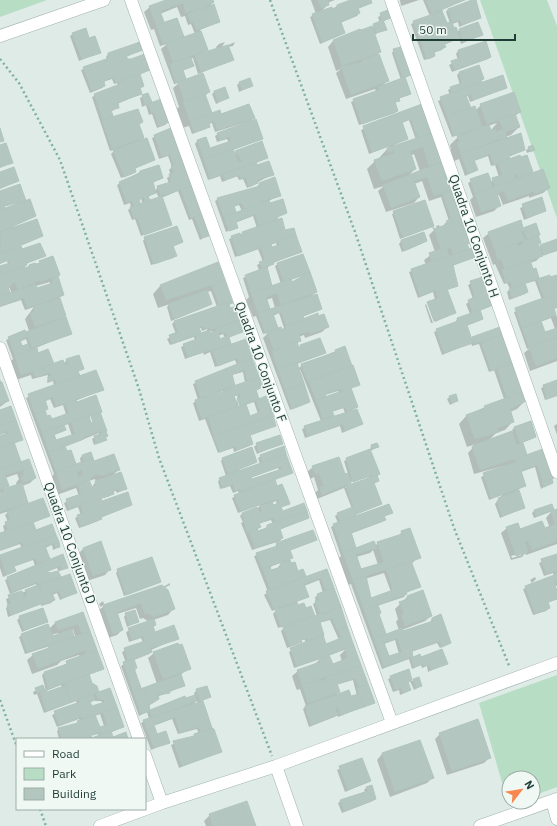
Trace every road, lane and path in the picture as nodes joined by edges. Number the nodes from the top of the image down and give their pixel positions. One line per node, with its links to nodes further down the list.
1 (104, 0): 5 (street)
2 (131, 0): 12 (street, Quadra 10 Conjunto F)
3 (270, 0): 10 (path)
4 (391, 0): 8 (street, Quadra 10 Conjunto H)
5 (0, 36)
6 (0, 59): 16 (path)
7 (0, 348): 13 (street, Quadra 10 Conjunto D)
8 (557, 472)
9 (557, 663): 10 (street)
10 (514, 679): 12 (street)
11 (0, 700): 14 (path)
12 (392, 722): 16 (street)
13 (139, 738)
14 (16, 744)
15 (146, 758): 18 (street)
16 (276, 766): 18 (street); 25 (street)
17 (554, 800): 22 (street); 26 (street)
18 (162, 803): 19 (street)
19 (146, 809)
20 (40, 810): 23 (path)
21 (143, 810): 24 (street)
22 (557, 819)
23 (46, 826)
24 (100, 826)
25 (297, 826)
26 (480, 826)

